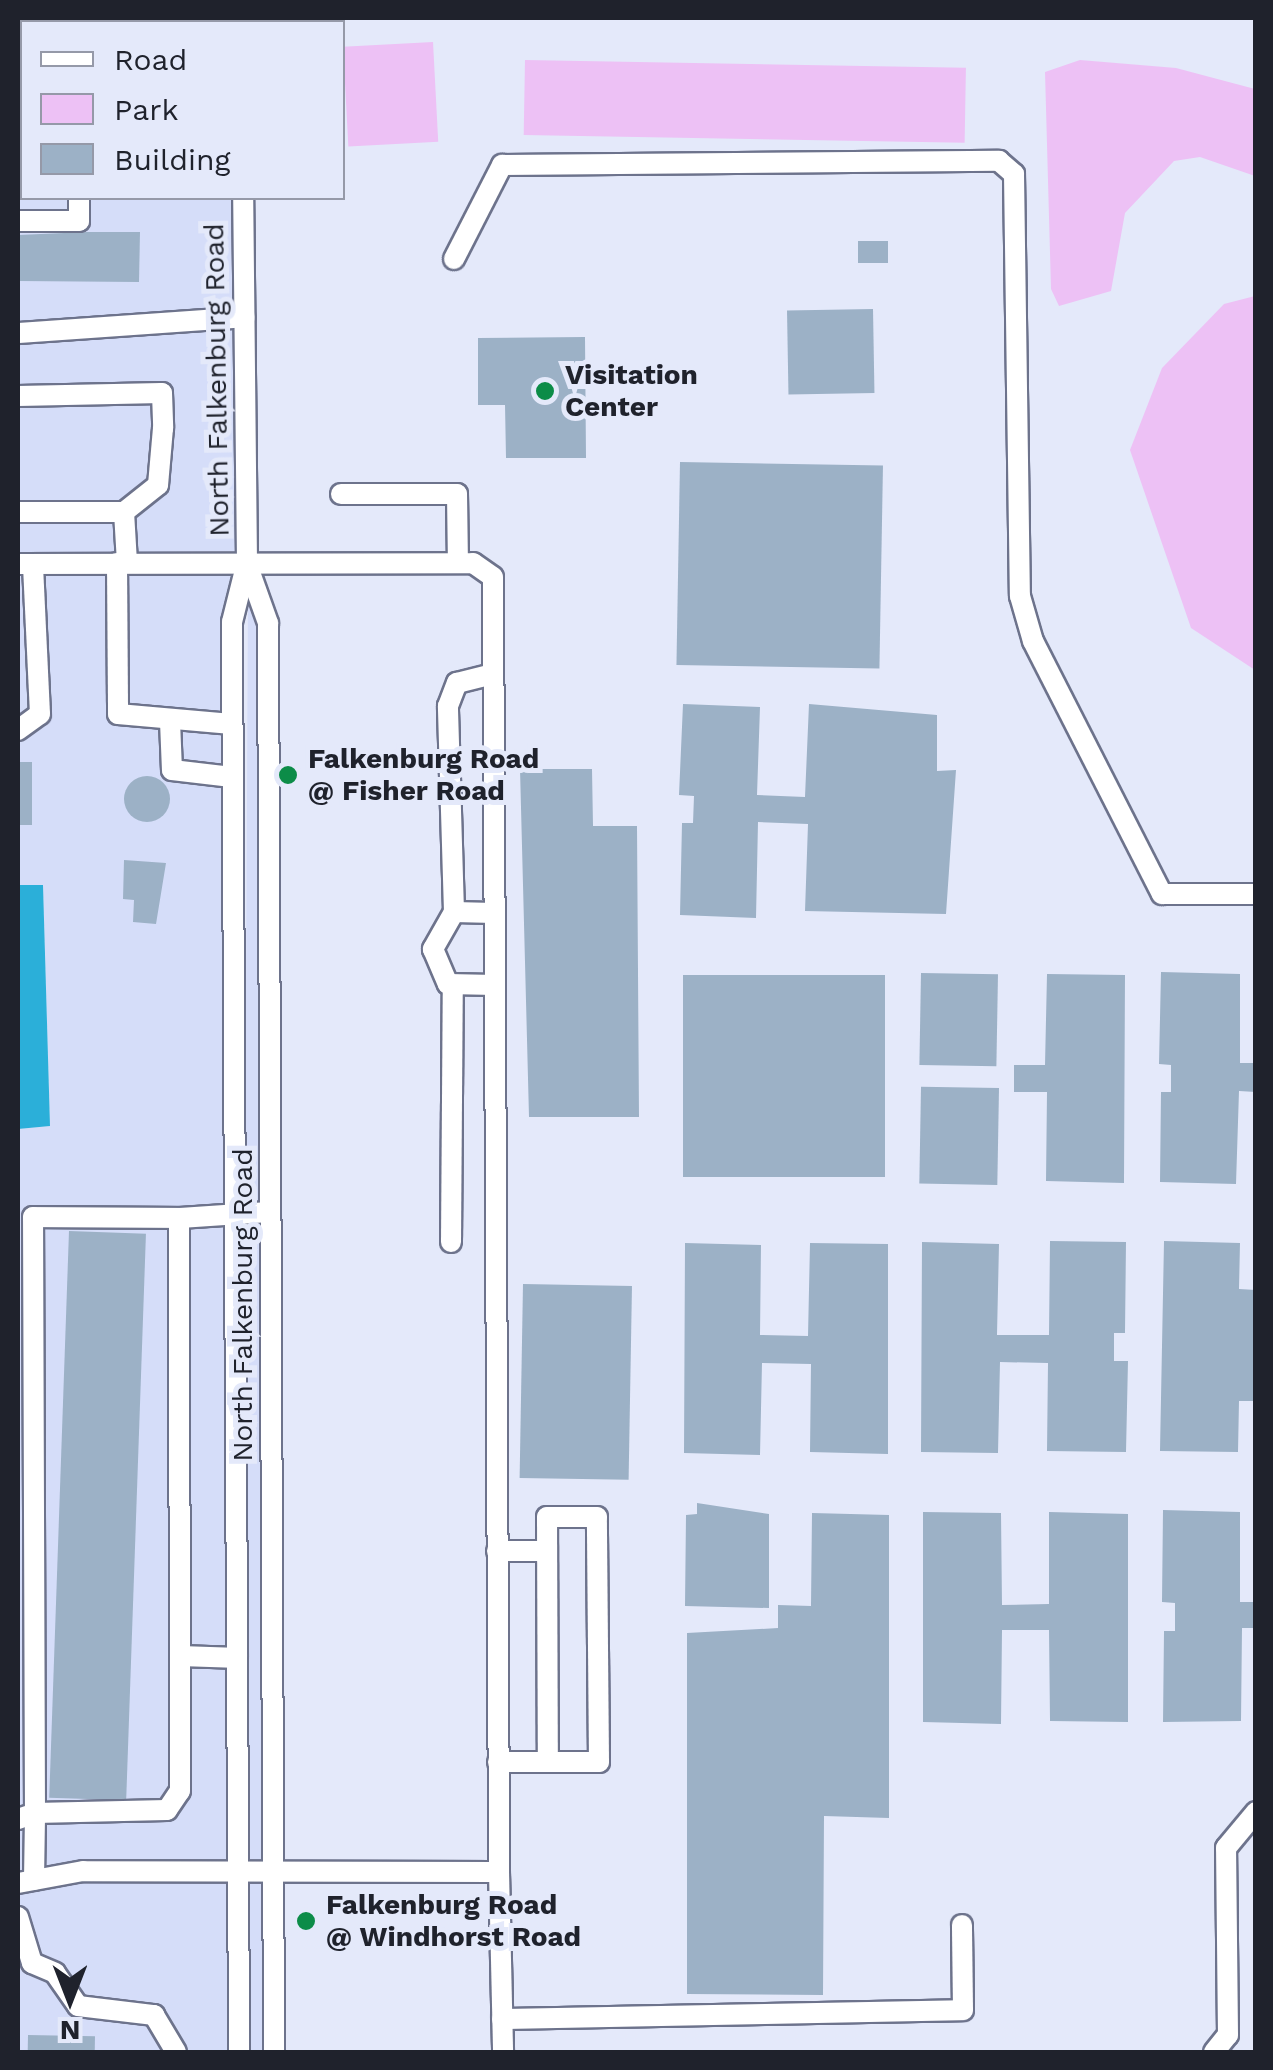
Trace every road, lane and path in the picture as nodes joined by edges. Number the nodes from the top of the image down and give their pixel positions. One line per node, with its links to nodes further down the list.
1 (80, 200): 3 (street)
2 (243, 200): 5 (street, North Falkenburg Road)
3 (18, 221)
4 (454, 259): 21 (street)
5 (244, 317): 6 (street); 11 (street, North Falkenburg Road)
6 (18, 333)
7 (18, 396): 10 (street)
8 (341, 494): 13 (street)
9 (18, 512): 10 (street)
10 (124, 512): 12 (street)
11 (247, 562): 12 (street); 13 (street); 18 (street, North Falkenburg Road); 27 (street, North Falkenburg Road)
12 (122, 563): 14 (street); 17 (street)
13 (458, 563): 16 (street)
14 (26, 564): 15 (street)
15 (26, 639): 19 (street)
16 (494, 674): 22 (street); 23 (street)
17 (170, 721): 18 (street); 20 (street)
18 (232, 724): 20 (street, North Falkenburg Road)
19 (18, 730)
20 (232, 777): 26 (street, North Falkenburg Road)
21 (1256, 894)
22 (454, 912): 23 (street); 24 (street)
23 (494, 913): 25 (street)
24 (453, 985): 25 (street); 29 (street)
25 (495, 985): 30 (street)
26 (235, 1212): 27 (street); 28 (street); 33 (street, North Falkenburg Road)
27 (270, 1212): 39 (street, North Falkenburg Road)
28 (179, 1218): 32 (street); 37 (street)
29 (452, 1242)
30 (497, 1551): 31 (street); 34 (street)
31 (548, 1551): 35 (street); 35 (street)
32 (182, 1656): 33 (street); 37 (street)
33 (238, 1658): 38 (street, North Falkenburg Road)
34 (498, 1762): 35 (street); 40 (street)
35 (548, 1762)
36 (1256, 1812): 50 (street)
37 (26, 1816): 41 (street)
38 (238, 1872): 39 (street); 41 (street); 47 (street, North Falkenburg Road)
39 (273, 1872): 40 (street); 48 (street, North Falkenburg Road)
40 (499, 1872): 45 (street)
41 (26, 1882)
42 (18, 1917): 44 (street)
43 (962, 1925): 45 (street)
44 (25, 1965): 46 (street)
45 (502, 2019): 49 (street)
46 (176, 2052)
47 (239, 2052)
48 (274, 2052)
49 (503, 2052)
50 (1214, 2052)

